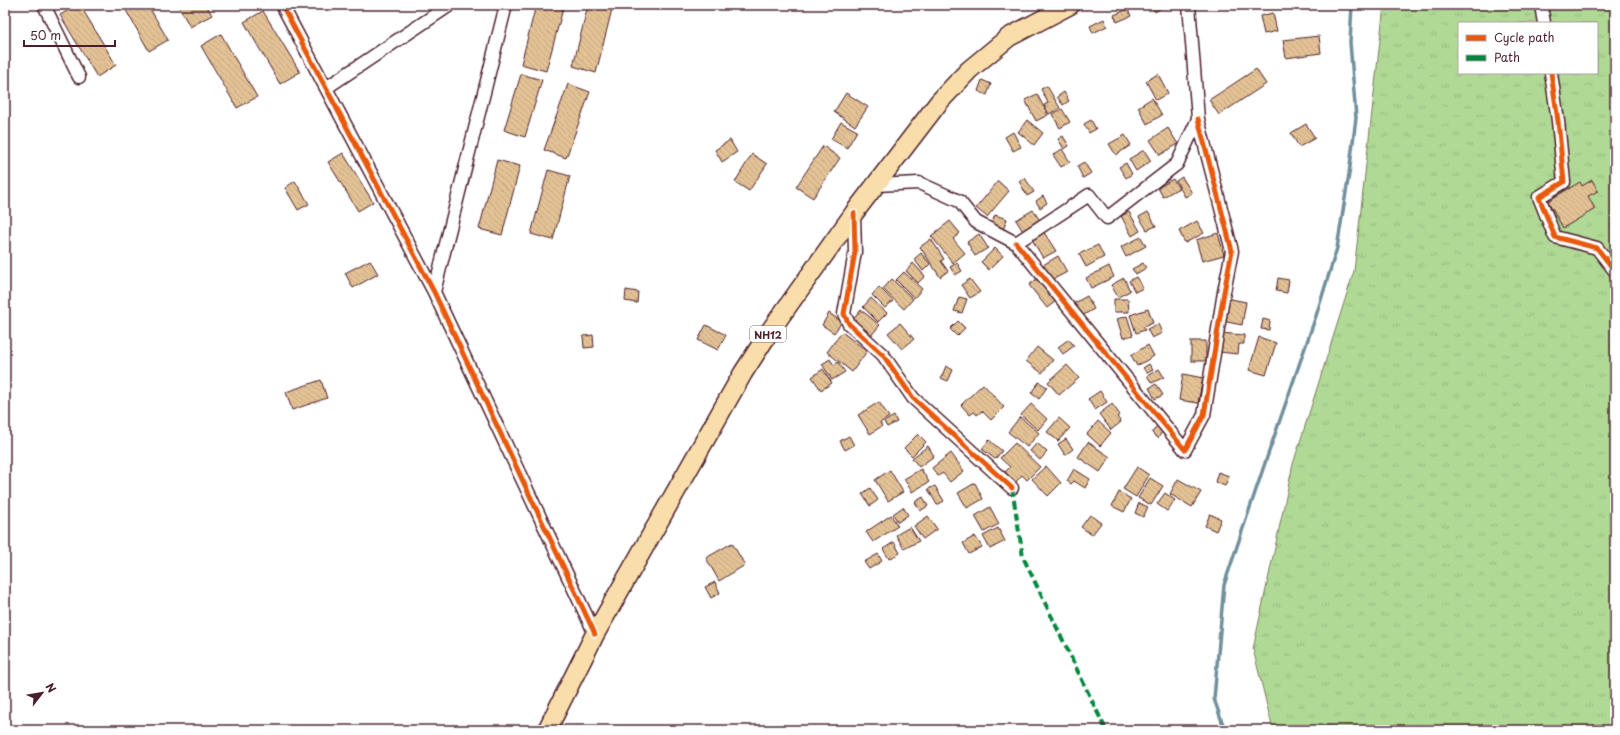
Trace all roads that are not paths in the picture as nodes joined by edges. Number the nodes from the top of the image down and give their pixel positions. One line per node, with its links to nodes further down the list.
1 (44, 5): 10 (street)
2 (282, 5): 11 (street)
3 (450, 5): 11 (street)
4 (506, 5): 17 (street)
5 (1070, 5): 13 (highway, NH12)
6 (1190, 5): 12 (street)
7 (1541, 5): 8 (street)
8 (1544, 22)
9 (1551, 74): 16 (street)
10 (79, 77)
11 (326, 88): 17 (street)
12 (1198, 119): 15 (street); 15 (street)
13 (876, 185): 14 (highway, NH12); 15 (street)
14 (854, 213): 18 (street); 19 (highway, NH12)
15 (1016, 243)
16 (1615, 271)
17 (434, 292): 19 (street)
18 (1012, 488)
19 (595, 634): 20 (highway, NH12)
20 (547, 730)

